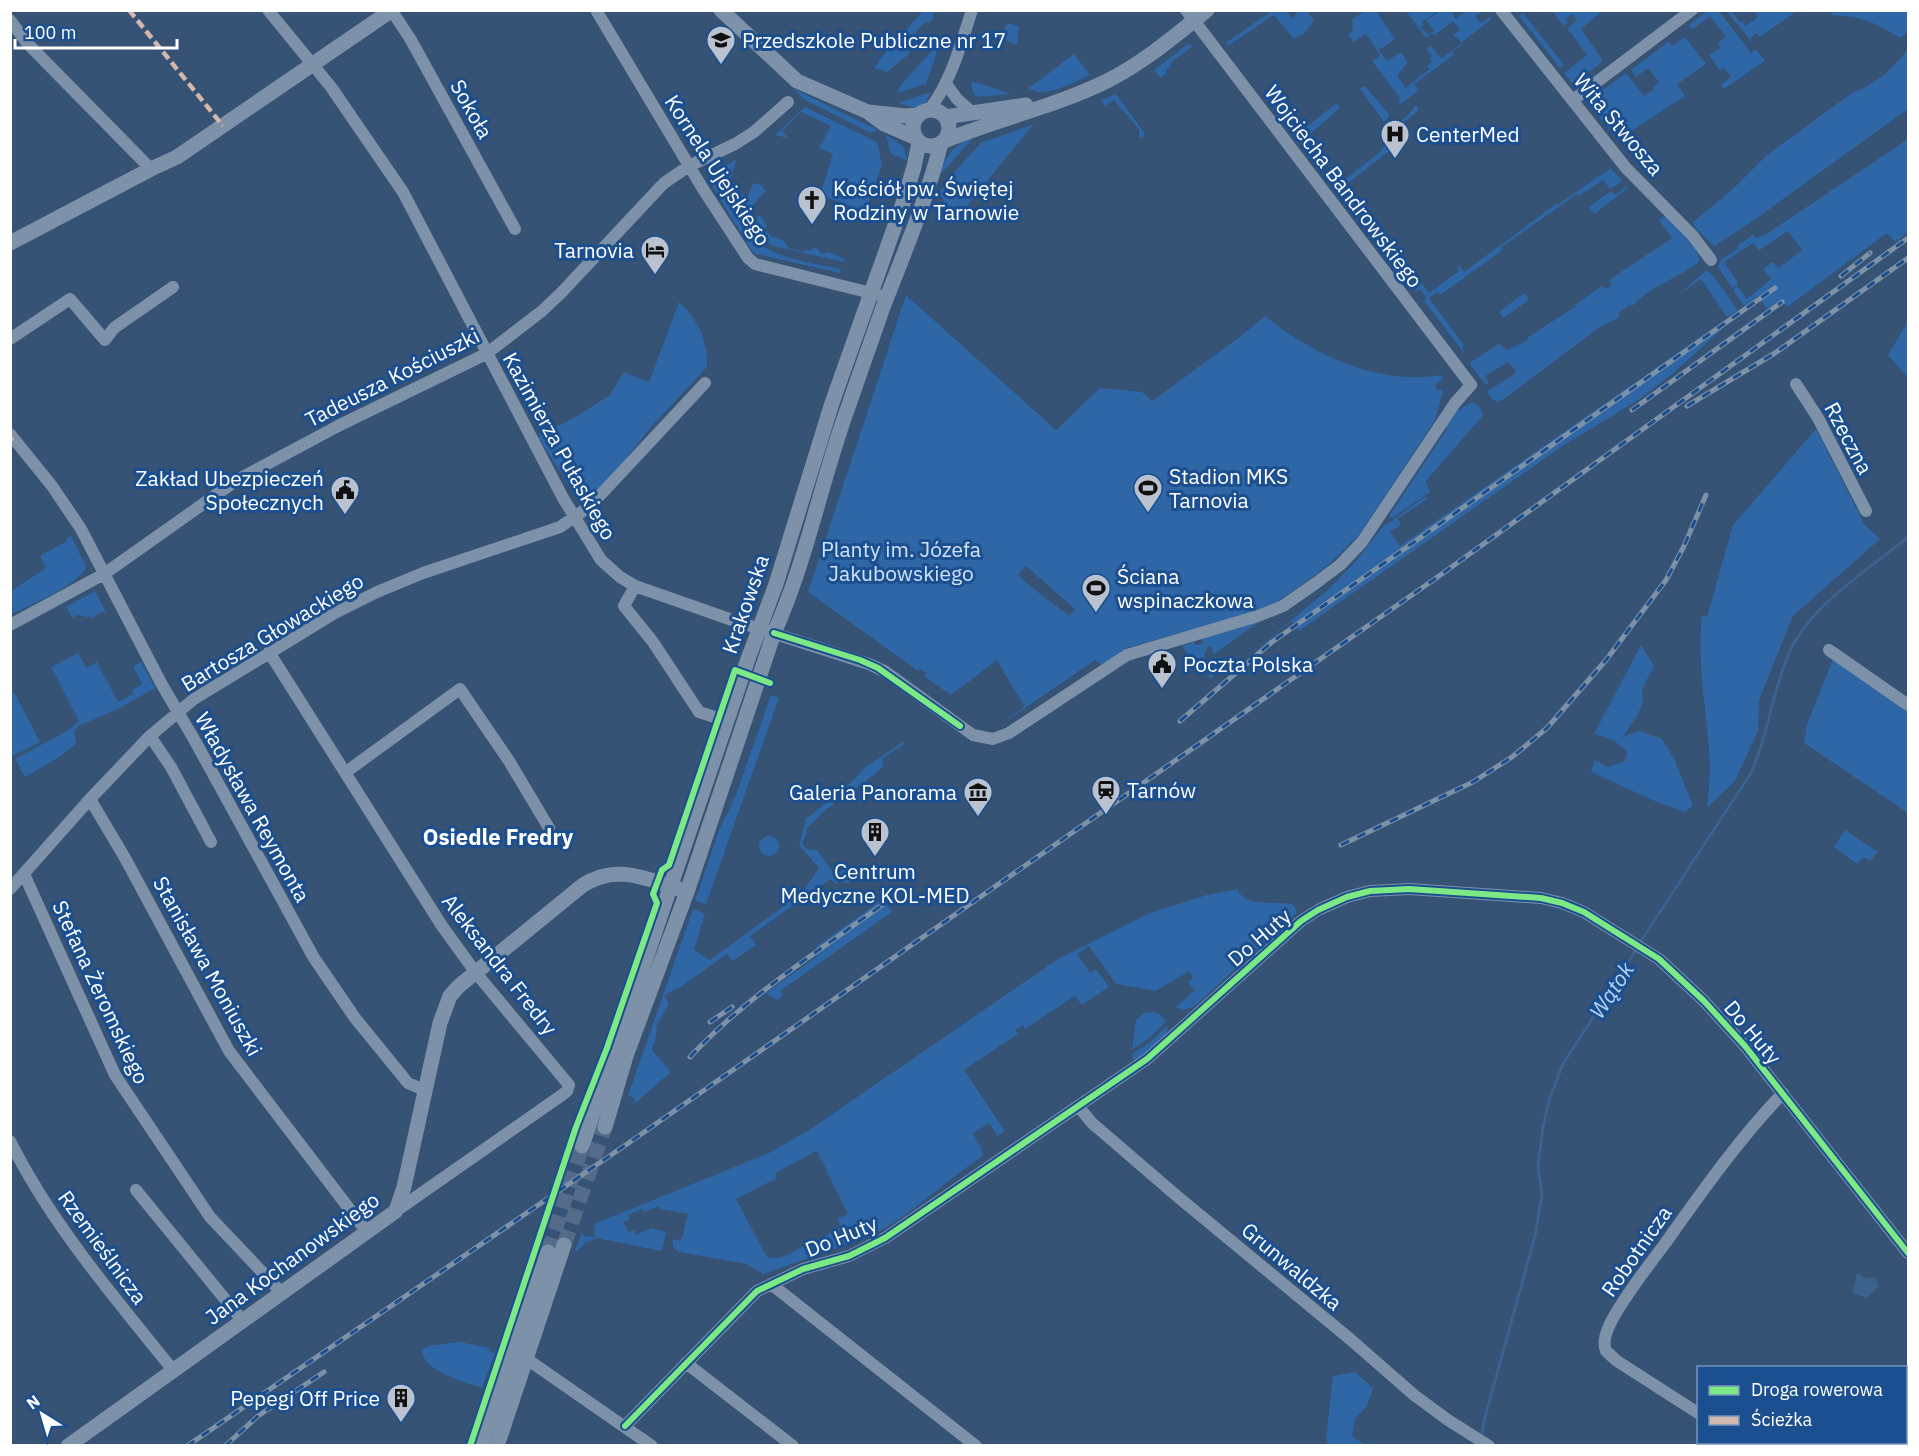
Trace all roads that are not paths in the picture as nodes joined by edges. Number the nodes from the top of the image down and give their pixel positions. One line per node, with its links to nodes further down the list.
1 (268, 10): 11 (street, Kazimierza Pułaskiego)
2 (596, 10): 22 (street, Kornela Ujejskiego)
3 (721, 10): 16 (street)
4 (972, 10): 12 (street)
5 (1208, 10): 9 (street)
6 (1501, 10): 13 (street, Wita Stwosza)
7 (1692, 10): 13 (street)
8 (392, 11): 11 (street); 24 (street, Sokoła)
9 (1190, 16): 14 (street); 34 (street, Wojciecha Bandrowskiego)
10 (10, 20): 23 (street)
11 (312, 65): 23 (street); 31 (street, Kazimierza Pułaskiego)
12 (947, 82): 17 (street); 18 (street); 19 (street)
13 (1573, 100): 26 (street, Wita Stwosza)
14 (1059, 101): 17 (street); 21 (street)
15 (788, 102): 22 (street, Tadeusza Kościuszki)
16 (868, 112): 18 (street); 20 (street)
17 (972, 112): 19 (street)
18 (924, 113): 19 (street); 20 (street)
19 (945, 117): 21 (street)
20 (918, 140): 21 (street); 28 (street, Krakowska)
21 (943, 142): 29 (street, Krakowska)
22 (689, 166): 28 (street, Kornela Ujejskiego); 31 (street, Tadeusza Kościuszki)
23 (150, 169): 25 (street)
24 (515, 229)
25 (10, 243)
26 (1711, 260)
27 (173, 287): 30 (street)
28 (870, 291): 29 (street, Kornela Ujejskiego); 41 (street, Krakowska)
29 (887, 298): 41 (street, Krakowska)
30 (10, 339)
31 (486, 354): 37 (street, Kazimierza Pułaskiego); 38 (street, Tadeusza Kościuszki)
32 (705, 383): 37 (street, Bartosza Głowackiego)
33 (1796, 384): 36 (street, Rzeczna)
34 (1471, 385): 41 (street, Kazimierza Pułaskiego)
35 (11, 437): 38 (street, Władysława Reymonta)
36 (1866, 511)
37 (574, 518): 39 (street, Kazimierza Pułaskiego); 43 (street, Bartosza Głowackiego)
38 (104, 574): 40 (street, Tadeusza Kościuszki); 45 (street, Władysława Reymonta)
39 (635, 586): 41 (street, Kazimierza Pułaskiego); 46 (street)
40 (10, 625)
41 (767, 631): 46 (street, Krakowska); 55 (street, Krakowska)
42 (1829, 650): 44 (street)
43 (269, 652): 45 (street, Bartosza Głowackiego); 48 (street, Aleksandra Fredry)
44 (1908, 705)
45 (178, 712): 47 (street, Bartosza Głowackiego); 57 (street, Władysława Reymonta)
46 (727, 721): 53 (street, Krakowska)
47 (150, 736): 49 (street, Bartosza Głowackiego); 51 (street)
48 (346, 772): 50 (street); 56 (street, Aleksandra Fredry)
49 (90, 799): 52 (street, Bartosza Głowackiego); 65 (street, Stanisława Moniuszki)
50 (549, 828)
51 (211, 842)
52 (24, 874): 54 (street, Bartosza Głowackiego); 70 (street, Stefana Żeromskiego)
53 (671, 887): 55 (street, Jana Kochanowskiego); 56 (street, Jana Kochanowskiego); 62 (street, Krakowska)
54 (10, 889)
55 (687, 892): 60 (street, Krakowska)
56 (476, 973): 57 (street, Jana Kochanowskiego); 64 (street, Aleksandra Fredry)
57 (424, 1090): 64 (street, Jana Kochanowskiego)
58 (1783, 1093): 59 (street, Do Huty); 68 (street, Do Huty); 75 (street, Robotnicza)
59 (1078, 1106): 69 (street, Do Huty); 83 (street, Grunwaldzka)
60 (604, 1127)
61 (10, 1141): 74 (street, Rzemieślnicza)
62 (582, 1146)
63 (136, 1190): 71 (street)
64 (396, 1211): 65 (street, Jana Kochanowskiego)
65 (367, 1232): 70 (street, Jana Kochanowskiego)
66 (564, 1245): 72 (street)
67 (548, 1252): 72 (street)
68 (1908, 1254)
69 (771, 1284): 73 (street, Do Huty); 82 (street)
70 (282, 1292): 71 (street, Jana Kochanowskiego)
71 (242, 1320): 74 (street, Jana Kochanowskiego)
72 (520, 1355): 76 (street); 78 (street); 79 (street)
73 (686, 1363): 76 (street, Do Huty); 81 (street)
74 (173, 1370): 77 (street, Jana Kochanowskiego)
75 (1697, 1412)
76 (625, 1426): 80 (street)
77 (68, 1446)
78 (481, 1446)
79 (497, 1446)
80 (652, 1446)
81 (792, 1446)
82 (976, 1446)
83 (1489, 1446)

